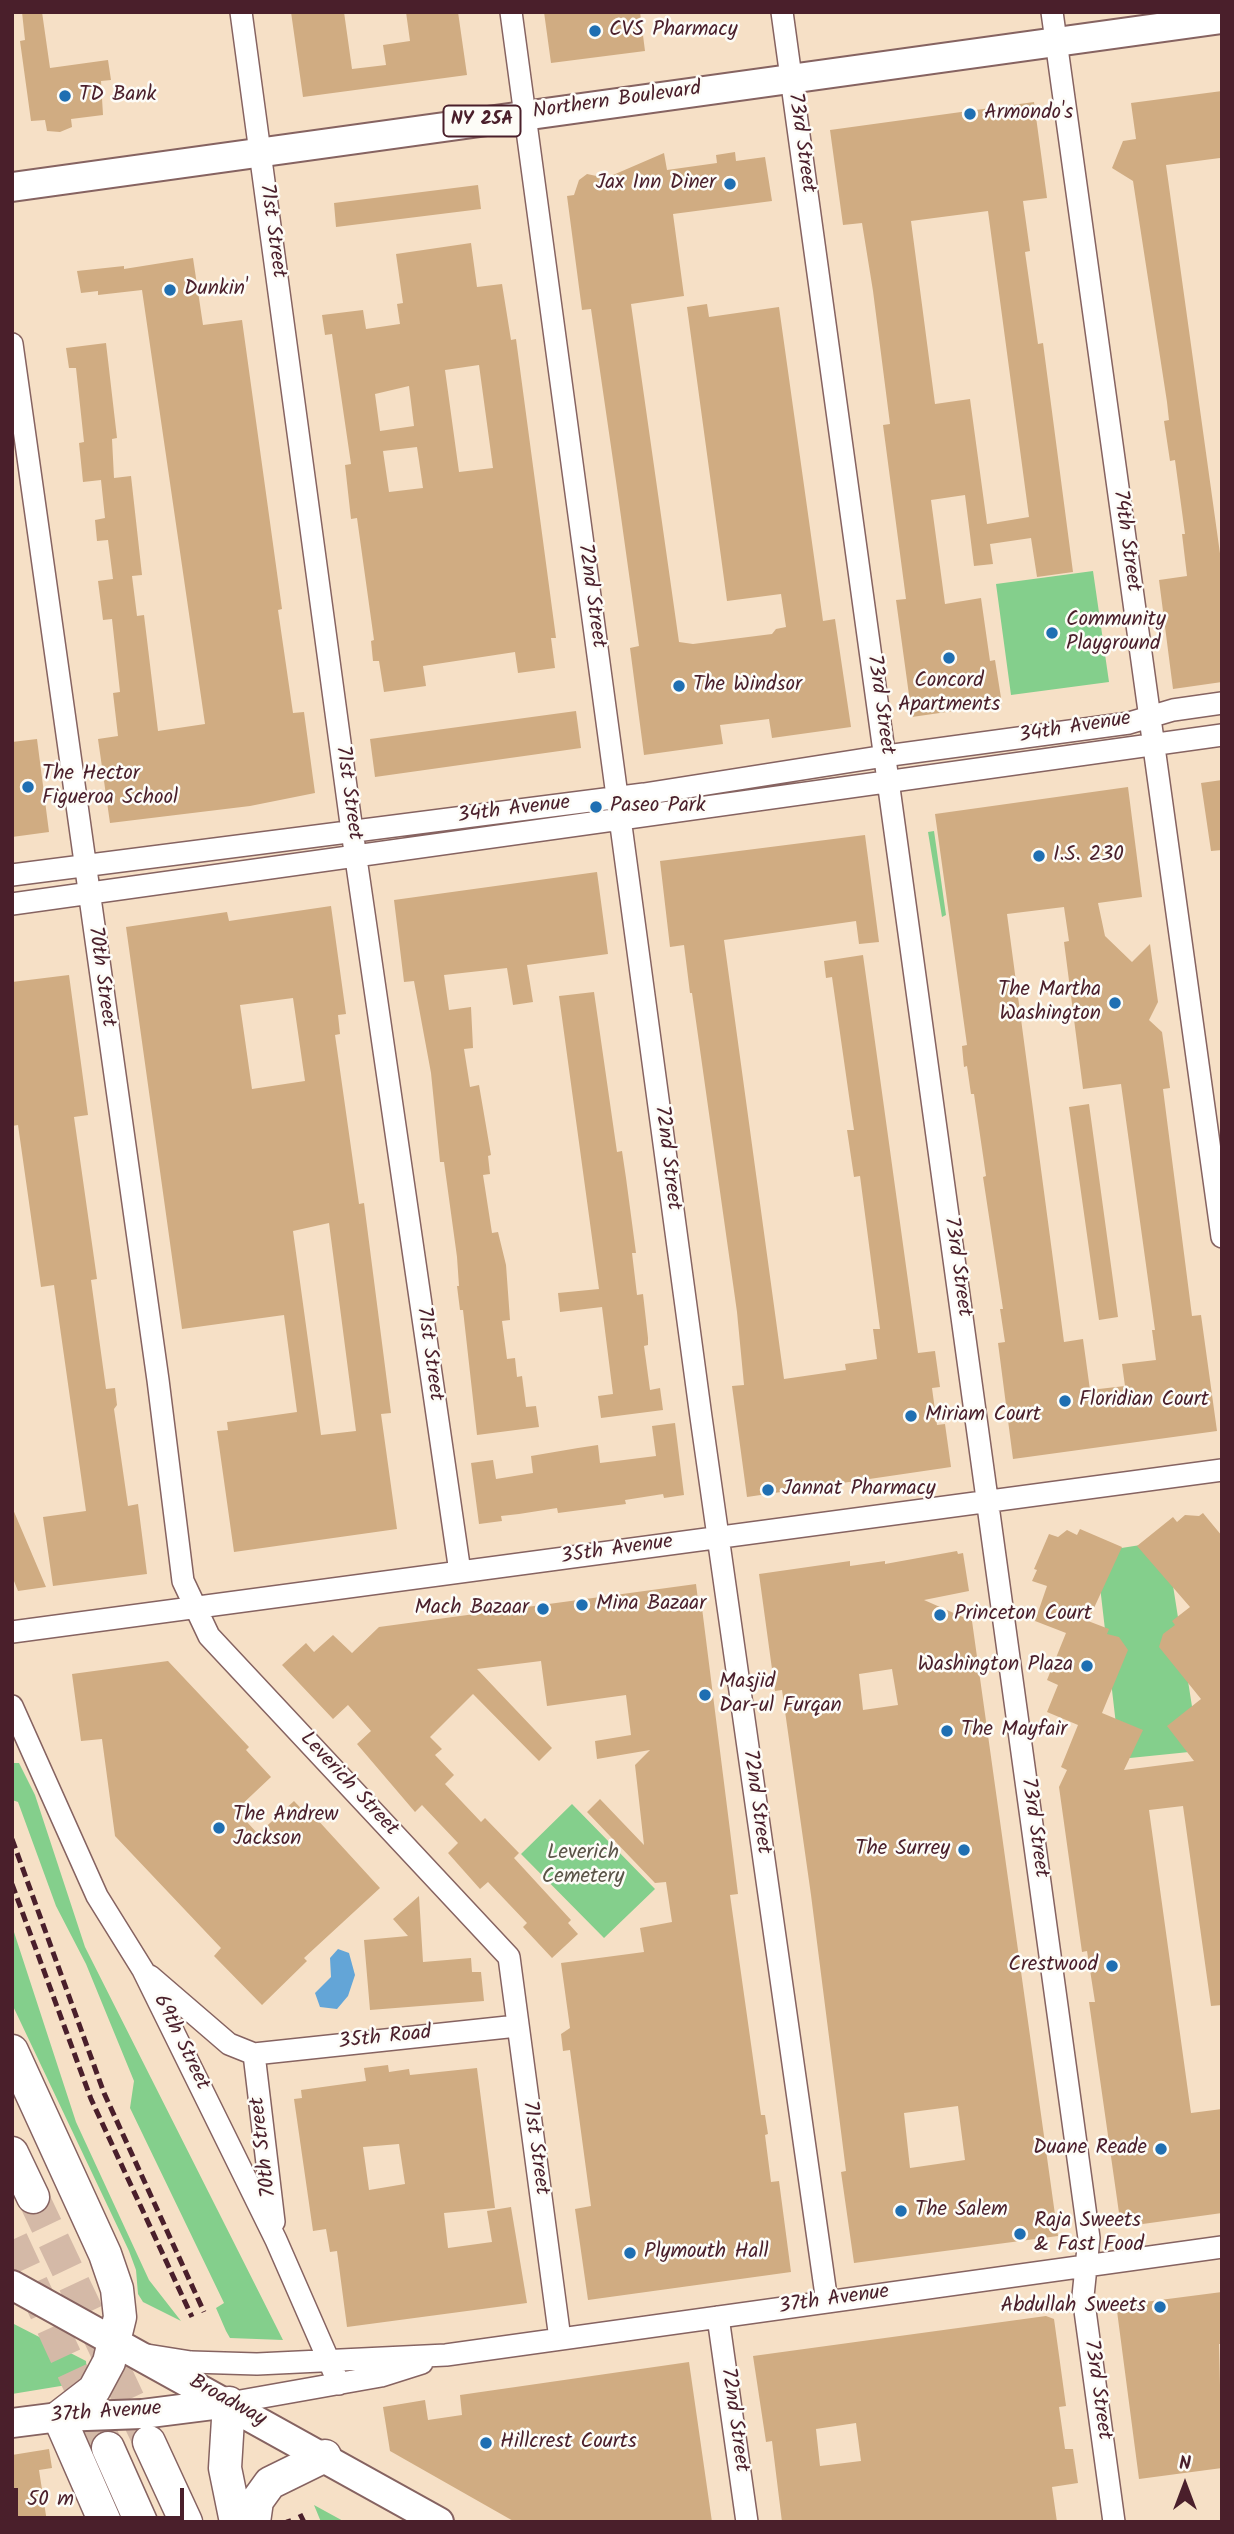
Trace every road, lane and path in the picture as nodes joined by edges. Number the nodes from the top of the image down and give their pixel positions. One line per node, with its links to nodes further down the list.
1 (241, 12): 9 (street, 71st Street)
2 (511, 12): 8 (street, 72nd Street)
3 (782, 12): 7 (street, 73rd Street)
4 (1052, 12): 6 (street, 74th Street)
5 (1222, 19): 6 (main road, Northern Boulevard / NY 25A)
6 (1056, 41): 7 (main road, Northern Boulevard / NY 25A); 13 (street, 74th Street)
7 (791, 78): 8 (main road, Northern Boulevard / NY 25A); 16 (street, 73rd Street)
8 (526, 115): 9 (main road, Northern Boulevard / NY 25A); 18 (street, 72nd Street)
9 (260, 152): 10 (main road, Northern Boulevard / NY 25A); 19 (street, 71st Street)
10 (12, 187)
11 (12, 344): 21 (street, 70th Street)
12 (1222, 704): 13 (street, 34th Avenue)
13 (1150, 716): 15 (street, 74th Street); 16 (street, 34th Avenue)
14 (1222, 735): 15 (street, 34th Avenue)
15 (1154, 745): 17 (street, 34th Avenue); 25 (street, 74th Street)
16 (886, 755): 17 (street, 73rd Street); 18 (street, 34th Avenue)
17 (889, 780): 18 (street, 34th Avenue); 27 (street, 73rd Street)
18 (620, 807): 19 (street, 34th Avenue); 20 (street, 34th Avenue); 28 (street, 72nd Street)
19 (352, 831): 20 (street, 71st Street); 21 (street, 34th Avenue)
20 (355, 854): 23 (street, 34th Avenue); 29 (street, 71st Street)
21 (84, 865): 22 (street, 34th Avenue); 23 (street, 70th Street)
22 (12, 876)
23 (88, 892): 24 (street, 34th Avenue); 30 (street, 70th Street)
24 (12, 904)
25 (1222, 1237)
26 (1222, 1470): 27 (street, 35th Avenue)
27 (988, 1502): 28 (street, 35th Avenue); 42 (street, 73rd Street)
28 (718, 1538): 29 (street, 35th Avenue); 44 (street, 72nd Street)
29 (460, 1572): 30 (street, 35th Avenue)
30 (196, 1607): 31 (street, 35th Avenue); 33 (street, Leverich Street)
31 (12, 1632)
32 (12, 1706): 34 (street, 69th Street)
33 (509, 1957): 35 (street, 71st Street)
34 (143, 1970): 37 (street); 40 (street, 69th Street)
35 (517, 2026): 37 (street, 35th Road); 46 (street, 71st Street)
36 (12, 2051): 47 (highway)
37 (254, 2054): 40 (street, 70th Street)
38 (12, 2153): 39 (highway)
39 (33, 2197)
40 (276, 2240): 49 (street, 69th Street)
41 (1222, 2247): 42 (street, 37th Avenue)
42 (1086, 2266): 44 (street, 37th Avenue); 64 (street, 73rd Street)
43 (12, 2285): 47 (main road, Broadway)
44 (827, 2302): 45 (street, 37th Avenue)
45 (718, 2317): 46 (street, 37th Avenue); 63 (street, 72nd Street)
46 (560, 2339): 48 (street, 37th Avenue)
47 (125, 2347): 49 (street, 37th Avenue); 51 (main road, Broadway); 52 (highway)
48 (446, 2355): 49 (street, 37th Avenue); 50 (street, 37th Avenue)
49 (329, 2361): 50 (street, 69th Street)
50 (339, 2384): 51 (street, 37th Avenue)
51 (229, 2403): 52 (main road, 37th Avenue); 56 (main road, Broadway); 60 (highway)
52 (59, 2417): 53 (main road, 37th Avenue); 57 (highway)
53 (12, 2423)
54 (149, 2442): 59 (highway)
55 (108, 2448): 58 (highway)
56 (325, 2456): 61 (highway); 62 (main road, Broadway)
57 (105, 2522)
58 (141, 2522)
59 (186, 2522)
60 (236, 2522)
61 (254, 2522)
62 (439, 2522)
63 (747, 2522)
64 (1114, 2522)

